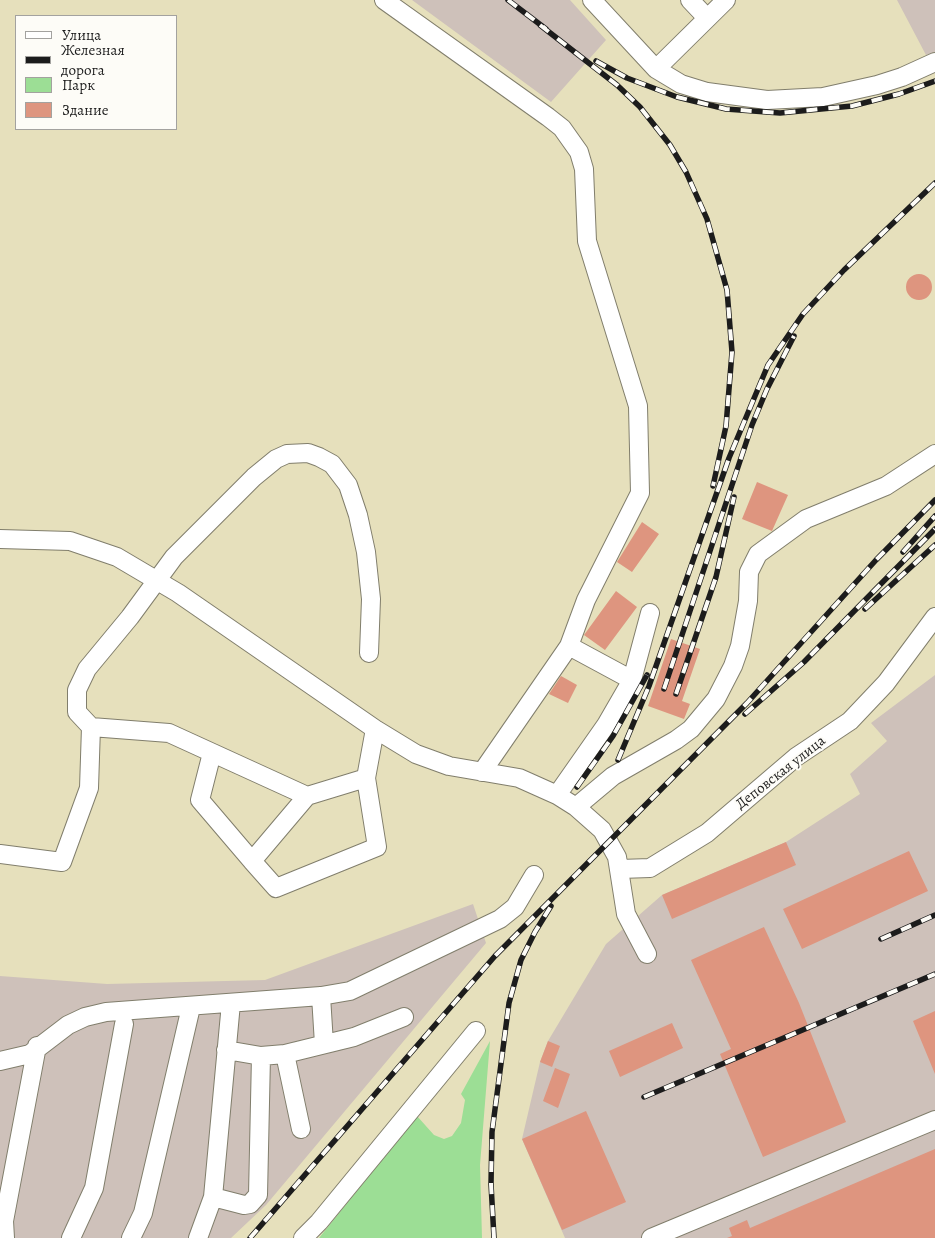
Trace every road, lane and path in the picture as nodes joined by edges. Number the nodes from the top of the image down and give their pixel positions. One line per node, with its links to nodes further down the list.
1 (384, 0): 13 (street)
2 (592, 0): 7 (street)
3 (690, 0): 5 (street)
4 (726, 0): 5 (street)
5 (707, 18): 7 (street)
6 (935, 62): 7 (street)
7 (656, 69)
8 (935, 454): 23 (street)
9 (0, 539): 10 (street)
10 (158, 580): 14 (street); 16 (street); 17 (street)
11 (650, 613): 15 (street)
12 (935, 617): 26 (street, Деповская улица)
13 (569, 646): 15 (street); 19 (street)
14 (370, 653)
15 (632, 680): 21 (street)
16 (91, 727): 18 (street); 24 (street)
17 (375, 729): 19 (street); 20 (street)
18 (212, 753): 22 (street); 25 (street)
19 (482, 772): 21 (street)
20 (366, 778): 22 (street); 25 (street)
21 (557, 795): 23 (street)
22 (307, 796): 25 (street)
23 (576, 807): 26 (street)
24 (0, 854)
25 (252, 861)
26 (620, 869): 28 (street)
27 (534, 876): 29 (street)
28 (647, 954)
29 (321, 996): 30 (street); 35 (street)
30 (231, 1003): 31 (street); 37 (street)
31 (191, 1007): 36 (street); 47 (street)
32 (404, 1017): 35 (street)
33 (124, 1024): 46 (street)
34 (476, 1031): 49 (street)
35 (324, 1044): 38 (street)
36 (37, 1046): 40 (street); 45 (street)
37 (226, 1050): 39 (street); 43 (street)
38 (285, 1054): 39 (street); 42 (street)
39 (261, 1056): 43 (street)
40 (0, 1061)
41 (935, 1120): 44 (street)
42 (301, 1129)
43 (213, 1197): 48 (street)
44 (677, 1233): 50 (street)
45 (5, 1238)
46 (71, 1238)
47 (131, 1238)
48 (198, 1238)
49 (303, 1238)
50 (651, 1238)

